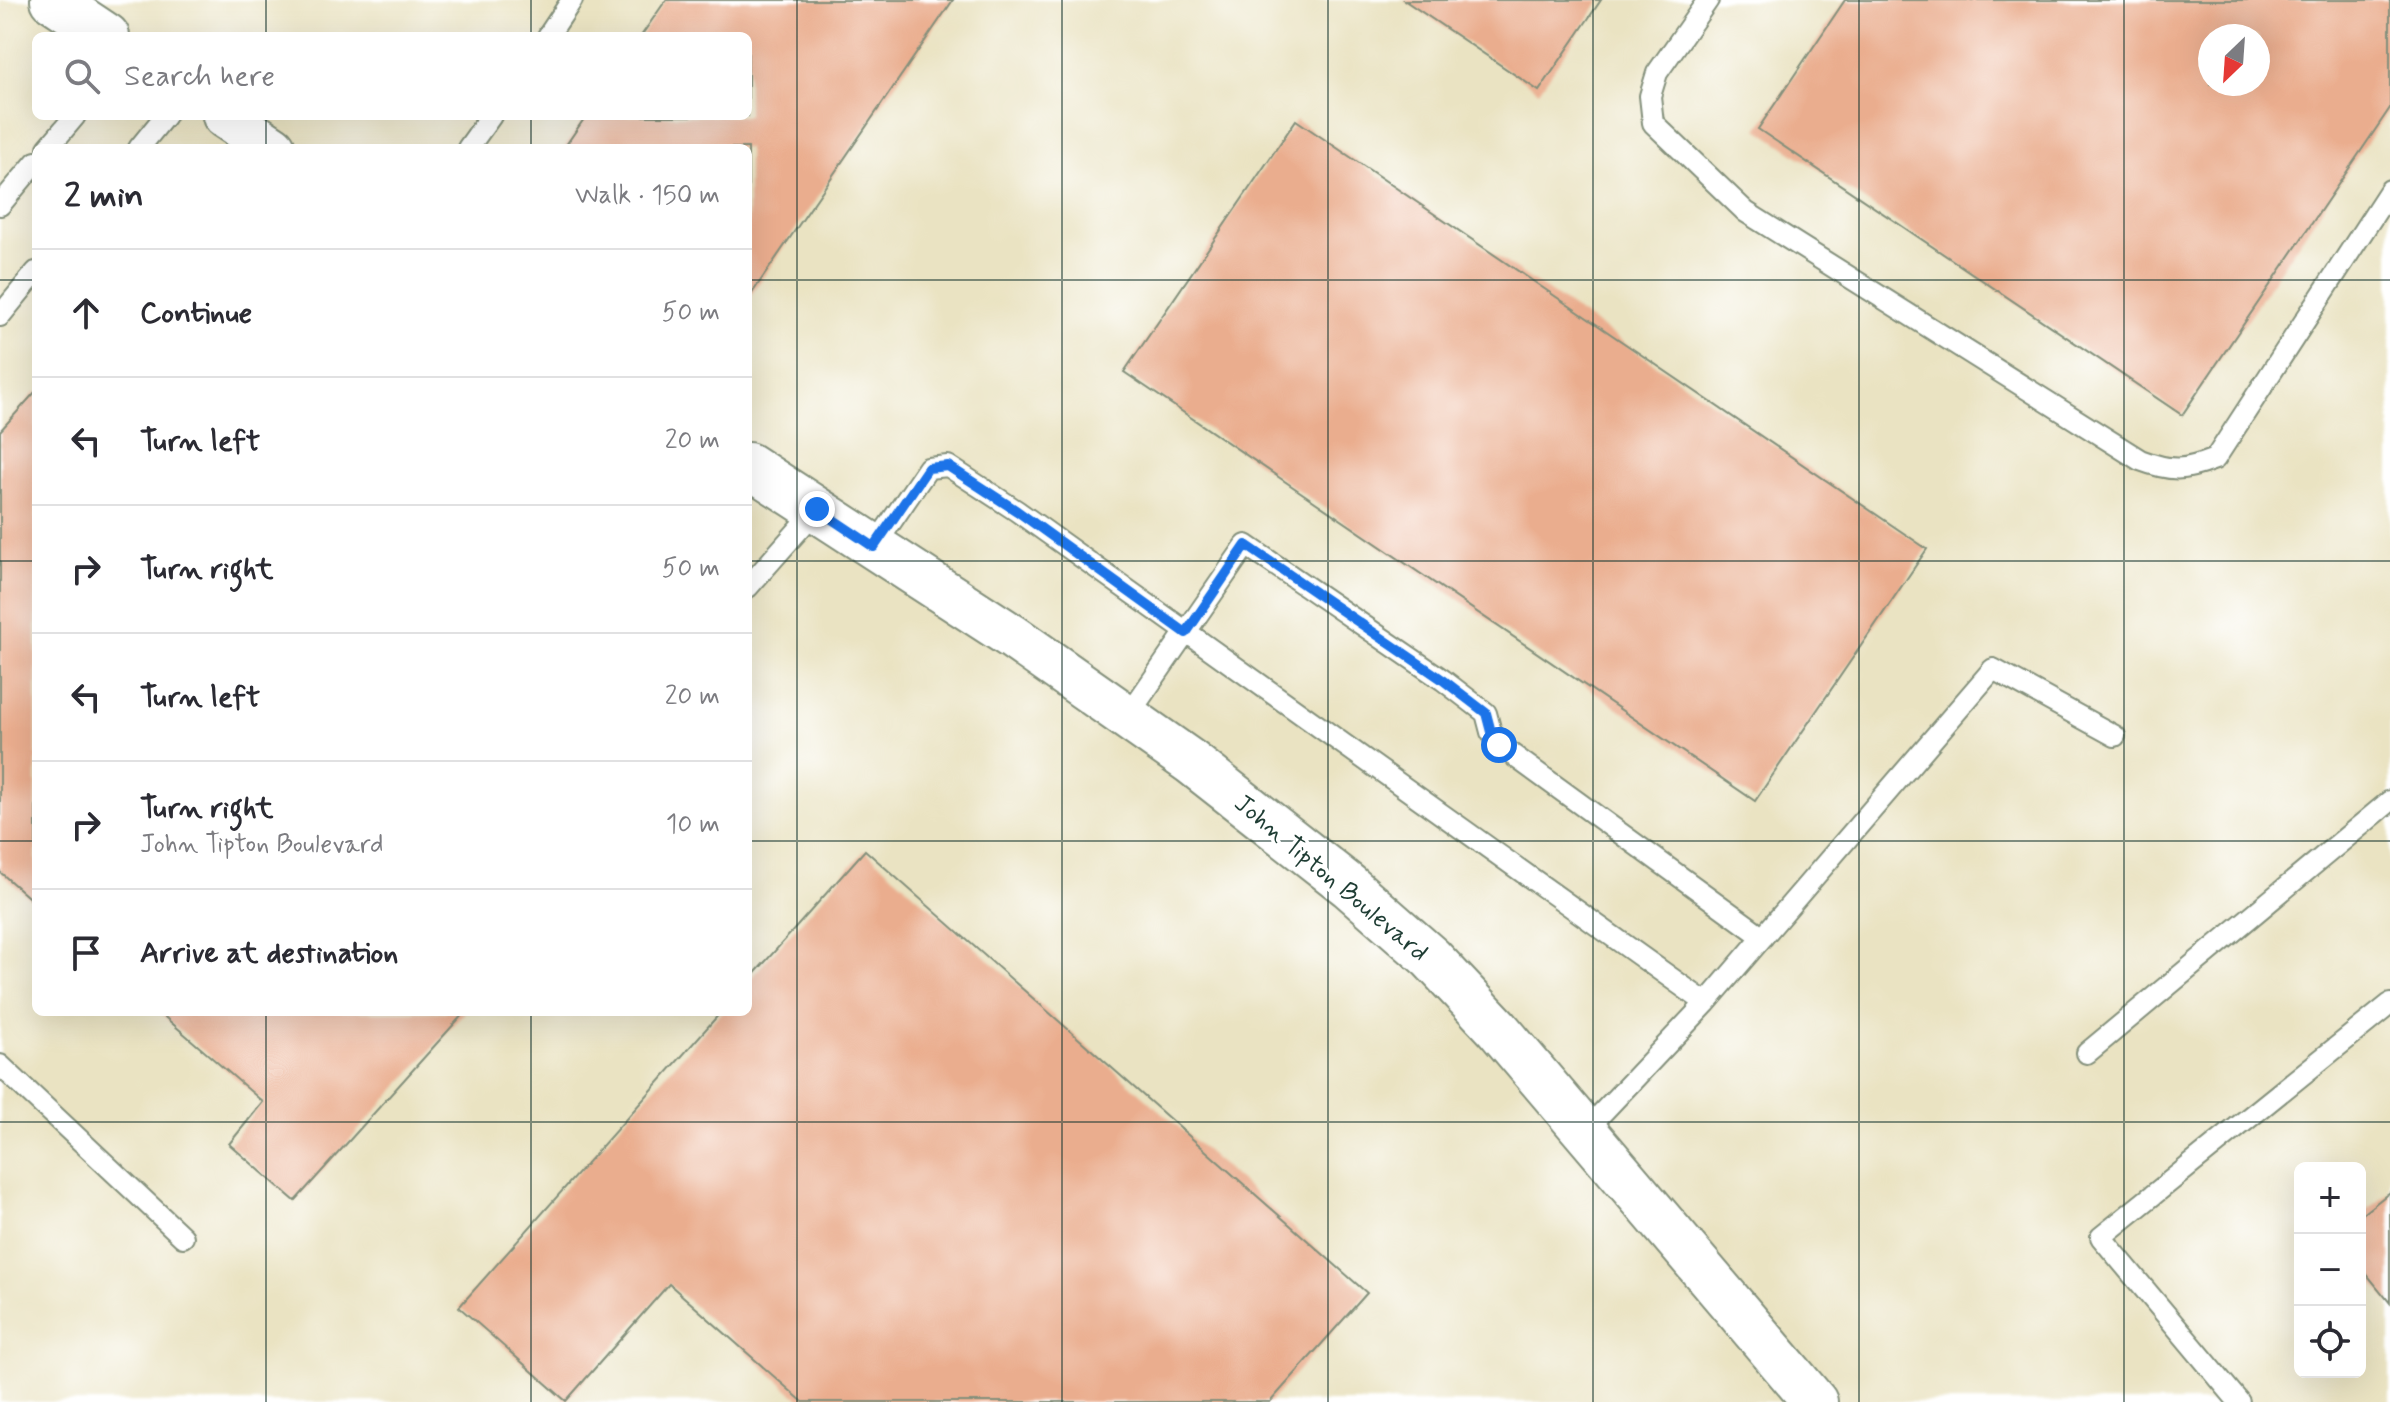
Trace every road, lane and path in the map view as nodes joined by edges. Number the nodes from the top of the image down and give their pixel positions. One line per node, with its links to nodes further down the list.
1 (53, 0): 4 (street)
2 (572, 0): 5 (lane)
3 (1708, 0): 15 (lane)
4 (101, 32)
5 (551, 32)
6 (72, 120): 10 (lane)
7 (162, 120): 11 (lane)
8 (231, 120): 12 (street)
9 (488, 120): 13 (lane)
10 (51, 144)
11 (142, 144)
12 (267, 144)
13 (471, 144)
14 (32, 167): 16 (lane)
15 (2390, 190)
16 (0, 205)
17 (32, 277): 18 (lane)
18 (0, 316)
19 (752, 468): 20 (street, John Tipton Boulevard)
20 (817, 509): 21 (street, John Tipton Boulevard); 22 (lane)
21 (874, 547): 23 (lane); 24 (street, John Tipton Boulevard)
22 (752, 582)
23 (1186, 633): 24 (lane); 27 (lane); 28 (lane)
24 (1127, 717): 32 (street, John Tipton Boulevard)
25 (2115, 736): 27 (lane)
26 (2390, 801): 30 (lane)
27 (1763, 937): 28 (lane)
28 (1706, 1003): 32 (lane)
29 (2390, 1004): 35 (lane)
30 (2087, 1053)
31 (0, 1065): 33 (lane)
32 (1585, 1131): 34 (street, John Tipton Boulevard)
33 (183, 1237)
34 (1815, 1402)
35 (2239, 1402)

